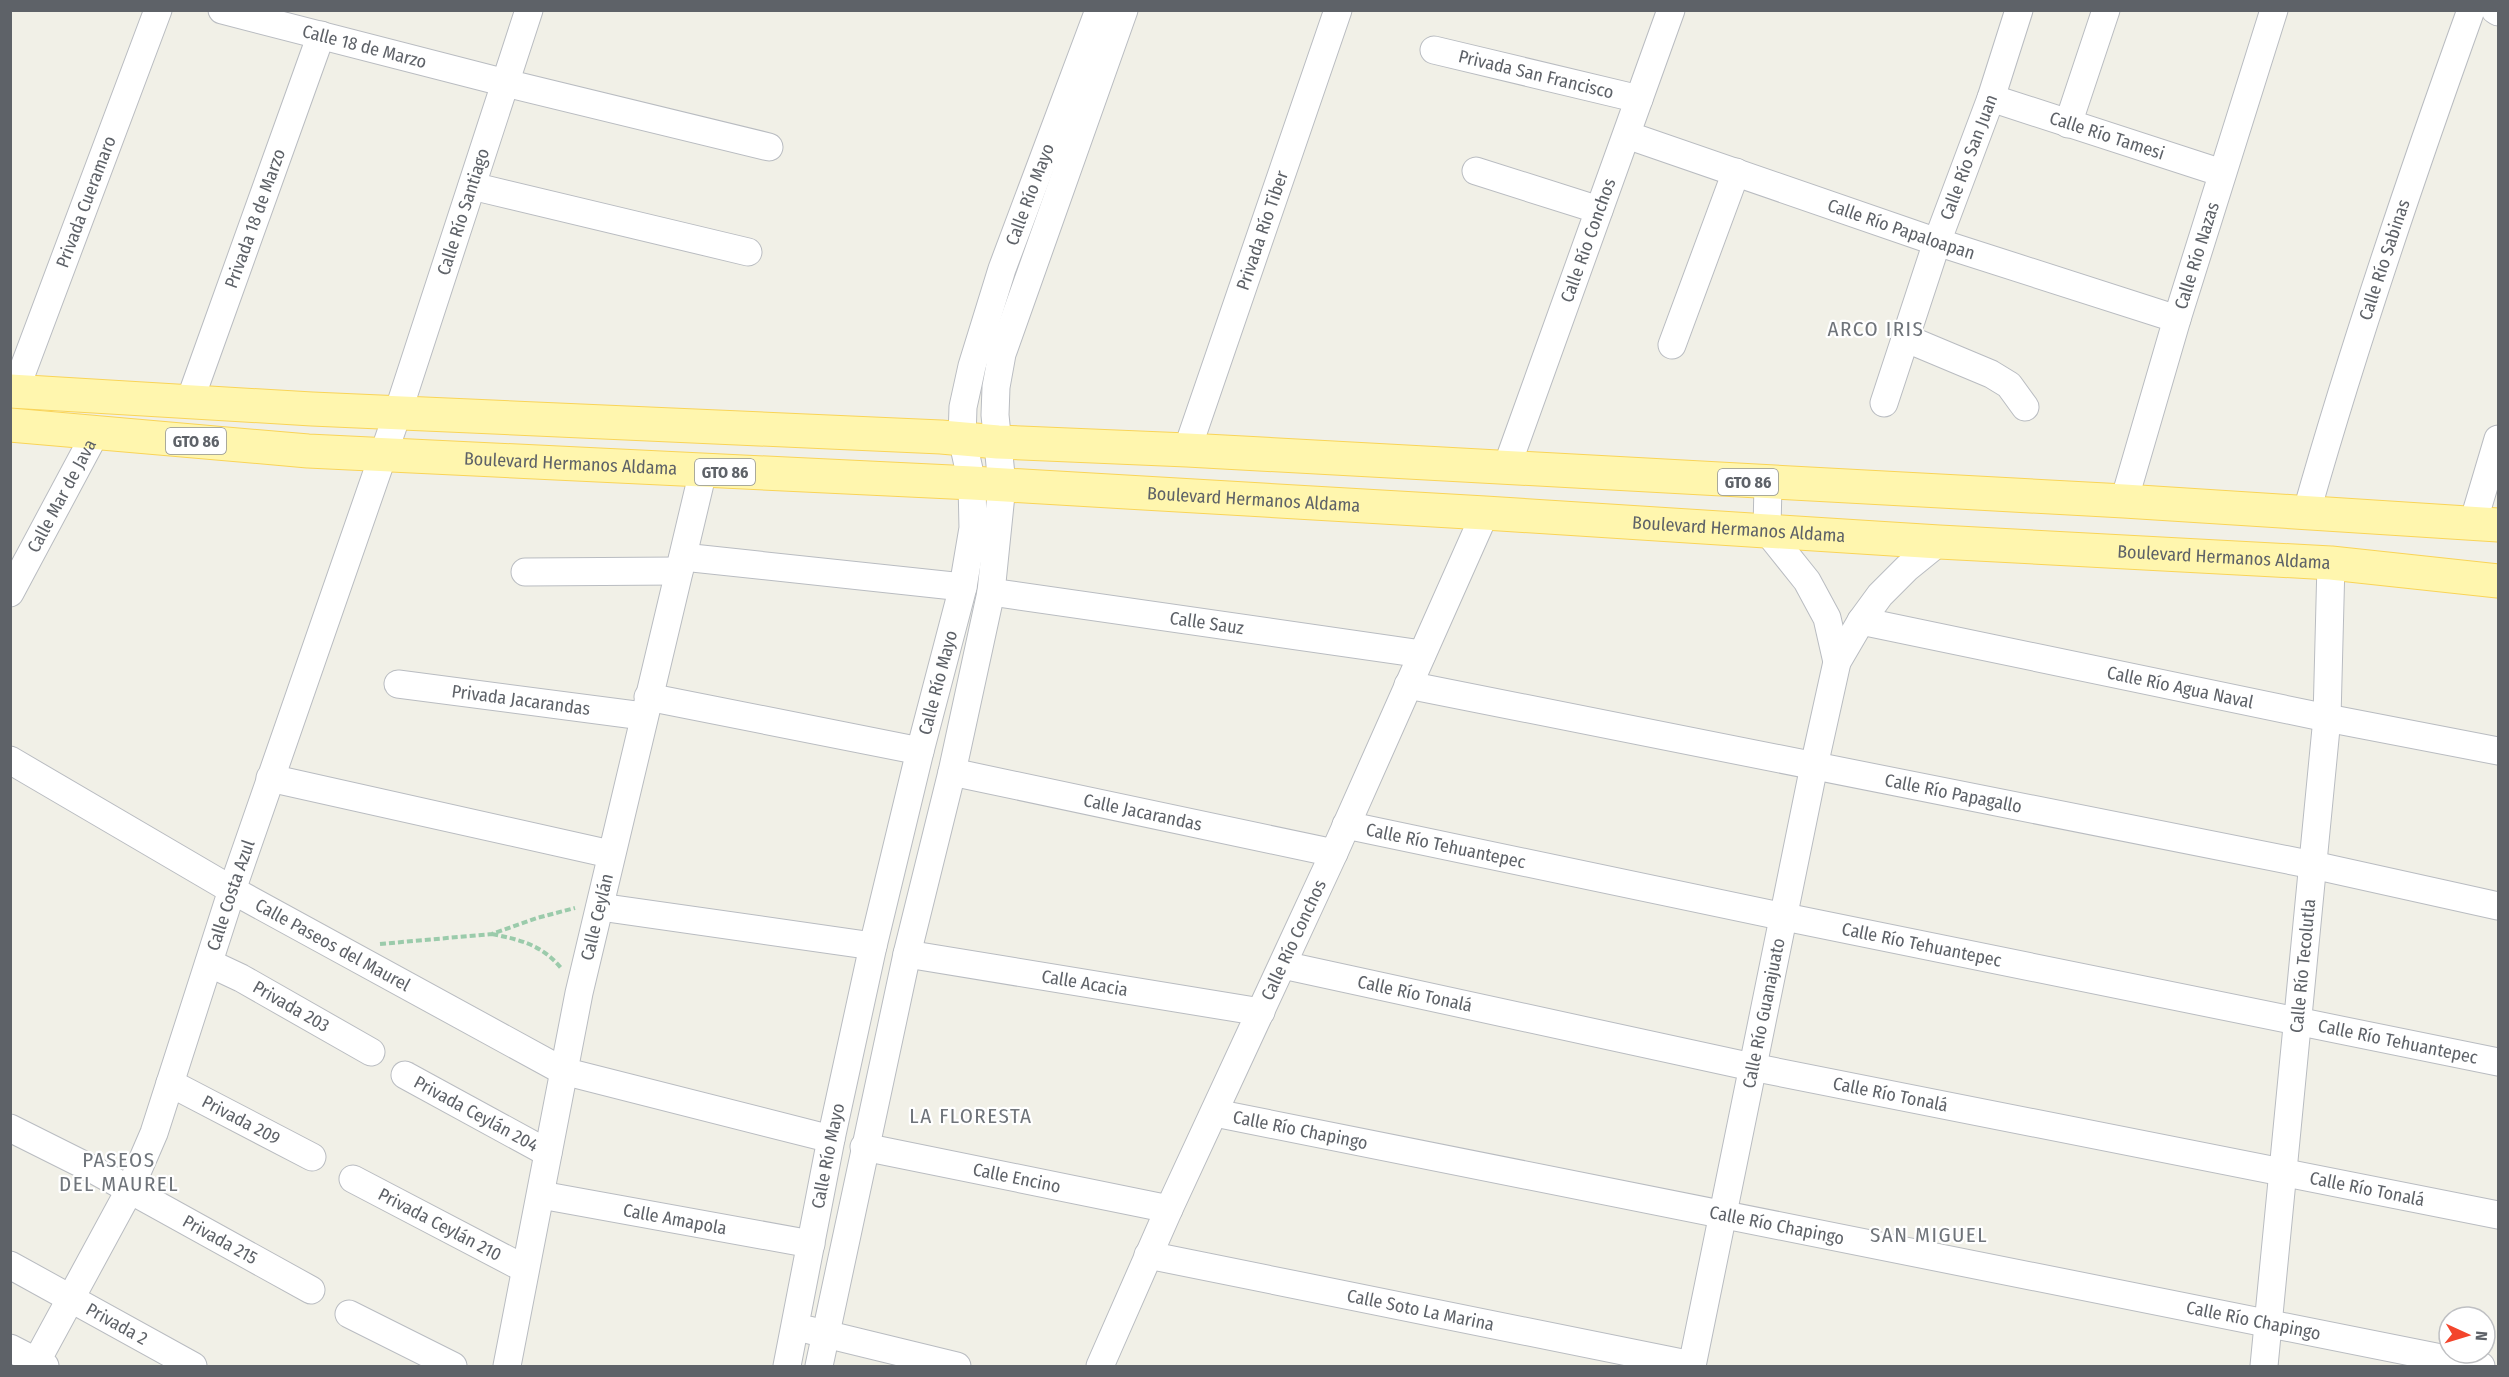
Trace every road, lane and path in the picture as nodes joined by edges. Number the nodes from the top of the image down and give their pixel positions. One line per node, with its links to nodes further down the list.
1 (158, 10): 32 (street, Privada Cueramaro)
2 (222, 10): 12 (street, Calle 18 de Marzo)
3 (529, 10): 14 (street, Calle Río Santiago)
4 (1099, 10): 27 (street, Calle Río Mayo)
5 (1124, 10): 28 (street, Calle Río Mayo)
6 (1338, 10): 42 (street, Privada Río Tiber)
7 (1671, 10): 16 (street, Calle Río Conchos)
8 (2019, 10): 15 (street, Calle Río San Juan)
9 (2106, 10): 17 (street)
10 (2274, 10): 22 (street, Calle Río Nazas)
11 (2471, 10): 50 (street, Calle Río Sabinas)
12 (321, 35): 14 (street, Calle 18 de Marzo); 33 (street, Privada 18 de Marzo)
13 (1434, 50): 16 (street, Privada San Francisco)
14 (506, 83): 19 (street, Calle 18 de Marzo); 23 (street, Calle Río Santiago)
15 (1990, 98): 17 (street, Calle Río Tamesi); 25 (street, Calle Río San Juan)
16 (1639, 99): 18 (street, Calle Río Conchos)
17 (2068, 124): 22 (street, Calle Río Tamesi)
18 (1627, 135): 21 (street, Calle Río Papaloapan); 24 (street, Calle Río Conchos)
19 (769, 147)
20 (1476, 171): 24 (street)
21 (1736, 172): 25 (street, Calle Río Papaloapan); 31 (street)
22 (2222, 173): 29 (street, Calle Río Nazas)
23 (472, 186): 26 (street); 36 (street, Calle Río Santiago)
24 (1599, 210): 44 (street, Calle Río Conchos)
25 (1937, 242): 29 (street, Calle Río Papaloapan); 30 (street, Calle Río San Juan)
26 (748, 252)
27 (1002, 269): 28 (street); 39 (street, Calle Río Mayo)
28 (1028, 279): 41 (street, Calle Río Mayo)
29 (2177, 319): 48 (street, Calle Río Nazas)
30 (1905, 338): 34 (street, Calle Río San Juan); 35 (street)
31 (1672, 345)
32 (13, 391): 33 (main road, GTO 86)
33 (189, 403): 36 (main road, GTO 86)
34 (1884, 403)
35 (2025, 407)
36 (398, 412): 39 (main road, GTO 86); 43 (street, Calle Costa Azul)
37 (10, 425): 38 (main road, Boulevard Hermanos Aldama / GTO 86)
38 (96, 432): 43 (main road, Boulevard Hermanos Aldama / GTO 86); 60 (street, Calle Mar de Java)
39 (962, 438): 41 (main road, GTO 86); 47 (street, Calle Río Mayo)
40 (2499, 439): 51 (street)
41 (998, 442): 42 (main road, GTO 86); 47 (street, Calle Río Mayo)
42 (1187, 450): 44 (main road, GTO 86)
43 (382, 455): 45 (main road, Boulevard Hermanos Aldama / GTO 86); 73 (street, Calle Costa Azul)
44 (1506, 469): 46 (main road, GTO 86)
45 (703, 471): 47 (main road, Boulevard Hermanos Aldama / GTO 86); 55 (street, Calle Ceylán)
46 (1768, 483): 48 (main road, GTO 86); 52 (street)
47 (987, 484): 49 (main road, Boulevard Hermanos Aldama / GTO 86); 58 (street, Calle Río Mayo); 59 (street, Calle Río Mayo)
48 (2124, 501): 50 (main road, GTO 86)
49 (1485, 513): 52 (main road, Boulevard Hermanos Aldama / GTO 86); 62 (street, Calle Río Conchos)
50 (2306, 514): 51 (main road, GTO 86)
51 (2486, 524)
52 (1767, 531): 53 (main road, Boulevard Hermanos Aldama / GTO 86); 63 (street, Calle Río Guanajuato)
53 (1939, 542): 54 (main road, Boulevard Hermanos Aldama / GTO 86); 61 (street, Calle Río Guanajuato)
54 (2331, 563): 57 (main road, Boulevard Hermanos Aldama / GTO 86); 67 (street, Calle Río Tecolutla)
55 (681, 564): 56 (street); 58 (street); 66 (street, Calle Ceylán)
56 (525, 572)
57 (2499, 581)
58 (963, 587): 68 (street, Calle Río Mayo)
59 (991, 592): 62 (street, Calle Sauz); 72 (street, Calle Río Mayo)
60 (10, 593)
61 (1861, 621): 63 (street, Calle Río Guanajuato); 67 (street, Calle Río Agua Naval)
62 (1422, 654): 65 (street, Calle Río Conchos)
63 (1837, 662): 71 (street, Calle Río Guanajuato)
64 (399, 684): 66 (street, Privada Jacarandas)
65 (1408, 685): 71 (street, Calle Río Papagallo); 74 (street, Calle Río Conchos)
66 (646, 706): 68 (street); 76 (street, Calle Ceylán)
67 (2327, 718): 69 (street, Calle Río Agua Naval); 77 (street, Calle Río Tecolutla)
68 (920, 751): 83 (street, Calle Río Mayo)
69 (2499, 751)
70 (10, 760): 78 (street, Calle Paseos del Maurel)
71 (1814, 766): 77 (street, Calle Río Papagallo); 81 (street, Calle Río Guanajuato)
72 (952, 772): 75 (street, Calle Jacarandas); 85 (street, Calle Río Mayo)
73 (270, 778): 76 (street); 78 (street, Calle Costa Azul)
74 (1346, 825): 75 (street, Calle Río Conchos); 81 (street, Calle Río Tehuantepec)
75 (1334, 853): 87 (street, Calle Río Conchos)
76 (610, 854): 80 (street, Calle Ceylán)
77 (2313, 865): 79 (street, Calle Río Papagallo); 90 (street, Calle Río Tecolutla)
78 (232, 890): 84 (street, Calle Paseos del Maurel); 86 (street, Calle Costa Azul)
79 (2499, 906)
80 (600, 907): 82 (path); 83 (street); 88 (street, Calle Ceylán)
81 (1785, 917): 90 (street, Calle Río Tehuantepec); 93 (street, Calle Río Guanajuato)
82 (492, 934): 84 (path); 88 (path)
83 (873, 946): 99 (street, Calle Río Mayo)
84 (337, 947): 94 (street, Calle Paseos del Maurel)
85 (907, 954): 89 (street, Calle Acacia); 100 (street, Calle Río Mayo)
86 (209, 963): 91 (street, Privada 203); 96 (street, Calle Costa Azul)
87 (1283, 965): 89 (street, Calle Río Conchos); 93 (street, Calle Río Tonalá)
88 (579, 993): 94 (street, Calle Ceylán)
89 (1261, 1012): 97 (street, Calle Río Conchos)
90 (2298, 1020): 92 (street, Calle Río Tehuantepec); 103 (street, Calle Río Tecolutla)
91 (371, 1052)
92 (2499, 1062)
93 (1752, 1067): 103 (street, Calle Río Tonalá); 109 (street, Calle Río Guanajuato)
94 (563, 1071): 99 (street); 101 (street, Calle Ceylán)
95 (405, 1075): 101 (street, Privada Ceylán 204)
96 (170, 1083): 102 (street, Privada 209); 105 (street, Calle Costa Azul)
97 (1215, 1113): 107 (street, Calle Río Conchos); 109 (street, Calle Río Chapingo)
98 (10, 1128): 105 (street, Privada 215)
99 (831, 1139): 110 (street, Calle Río Mayo)
100 (864, 1148): 107 (street, Calle Encino); 119 (street, Calle Río Mayo)
101 (548, 1153): 106 (street, Calle Ceylán)
102 (312, 1157)
103 (2284, 1174): 108 (street, Calle Río Tonalá); 117 (street, Calle Río Tecolutla)
104 (353, 1179): 113 (street, Privada Ceylán 210)
105 (129, 1191): 114 (street, Privada 215); 115 (street, Calle Costa Azul)
106 (541, 1195): 110 (street, Calle Amapola); 113 (street, Calle Ceylán)
107 (1170, 1209): 111 (street, Calle Río Conchos)
108 (2499, 1215)
109 (1722, 1216): 117 (street, Calle Río Chapingo); 129 (street, Calle Río Guanajuato)
110 (811, 1244): 118 (street, Calle Río Mayo)
111 (1148, 1255): 128 (street, Calle Río Conchos); 129 (street, Calle Soto La Marina)
112 (10, 1265): 115 (street, Privada 2)
113 (525, 1269): 124 (street, Calle Ceylán)
114 (311, 1290)
115 (71, 1298): 121 (street, Calle Costa Azul); 122 (street, Privada 2)
116 (349, 1314): 123 (street)
117 (2269, 1323): 130 (street, Calle Río Tecolutla); 131 (street, Calle Río Chapingo)
118 (795, 1327): 119 (street); 125 (street, Calle Río Mayo)
119 (826, 1335): 126 (street, Calle Río Mayo); 127 (street)
120 (10, 1348): 121 (street)
121 (38, 1365)
122 (193, 1366)
123 (453, 1366)
124 (507, 1366)
125 (787, 1366)
126 (819, 1366)
127 (957, 1366)
128 (1100, 1366)
129 (1692, 1366)
130 (2264, 1366)
131 (2481, 1366)

